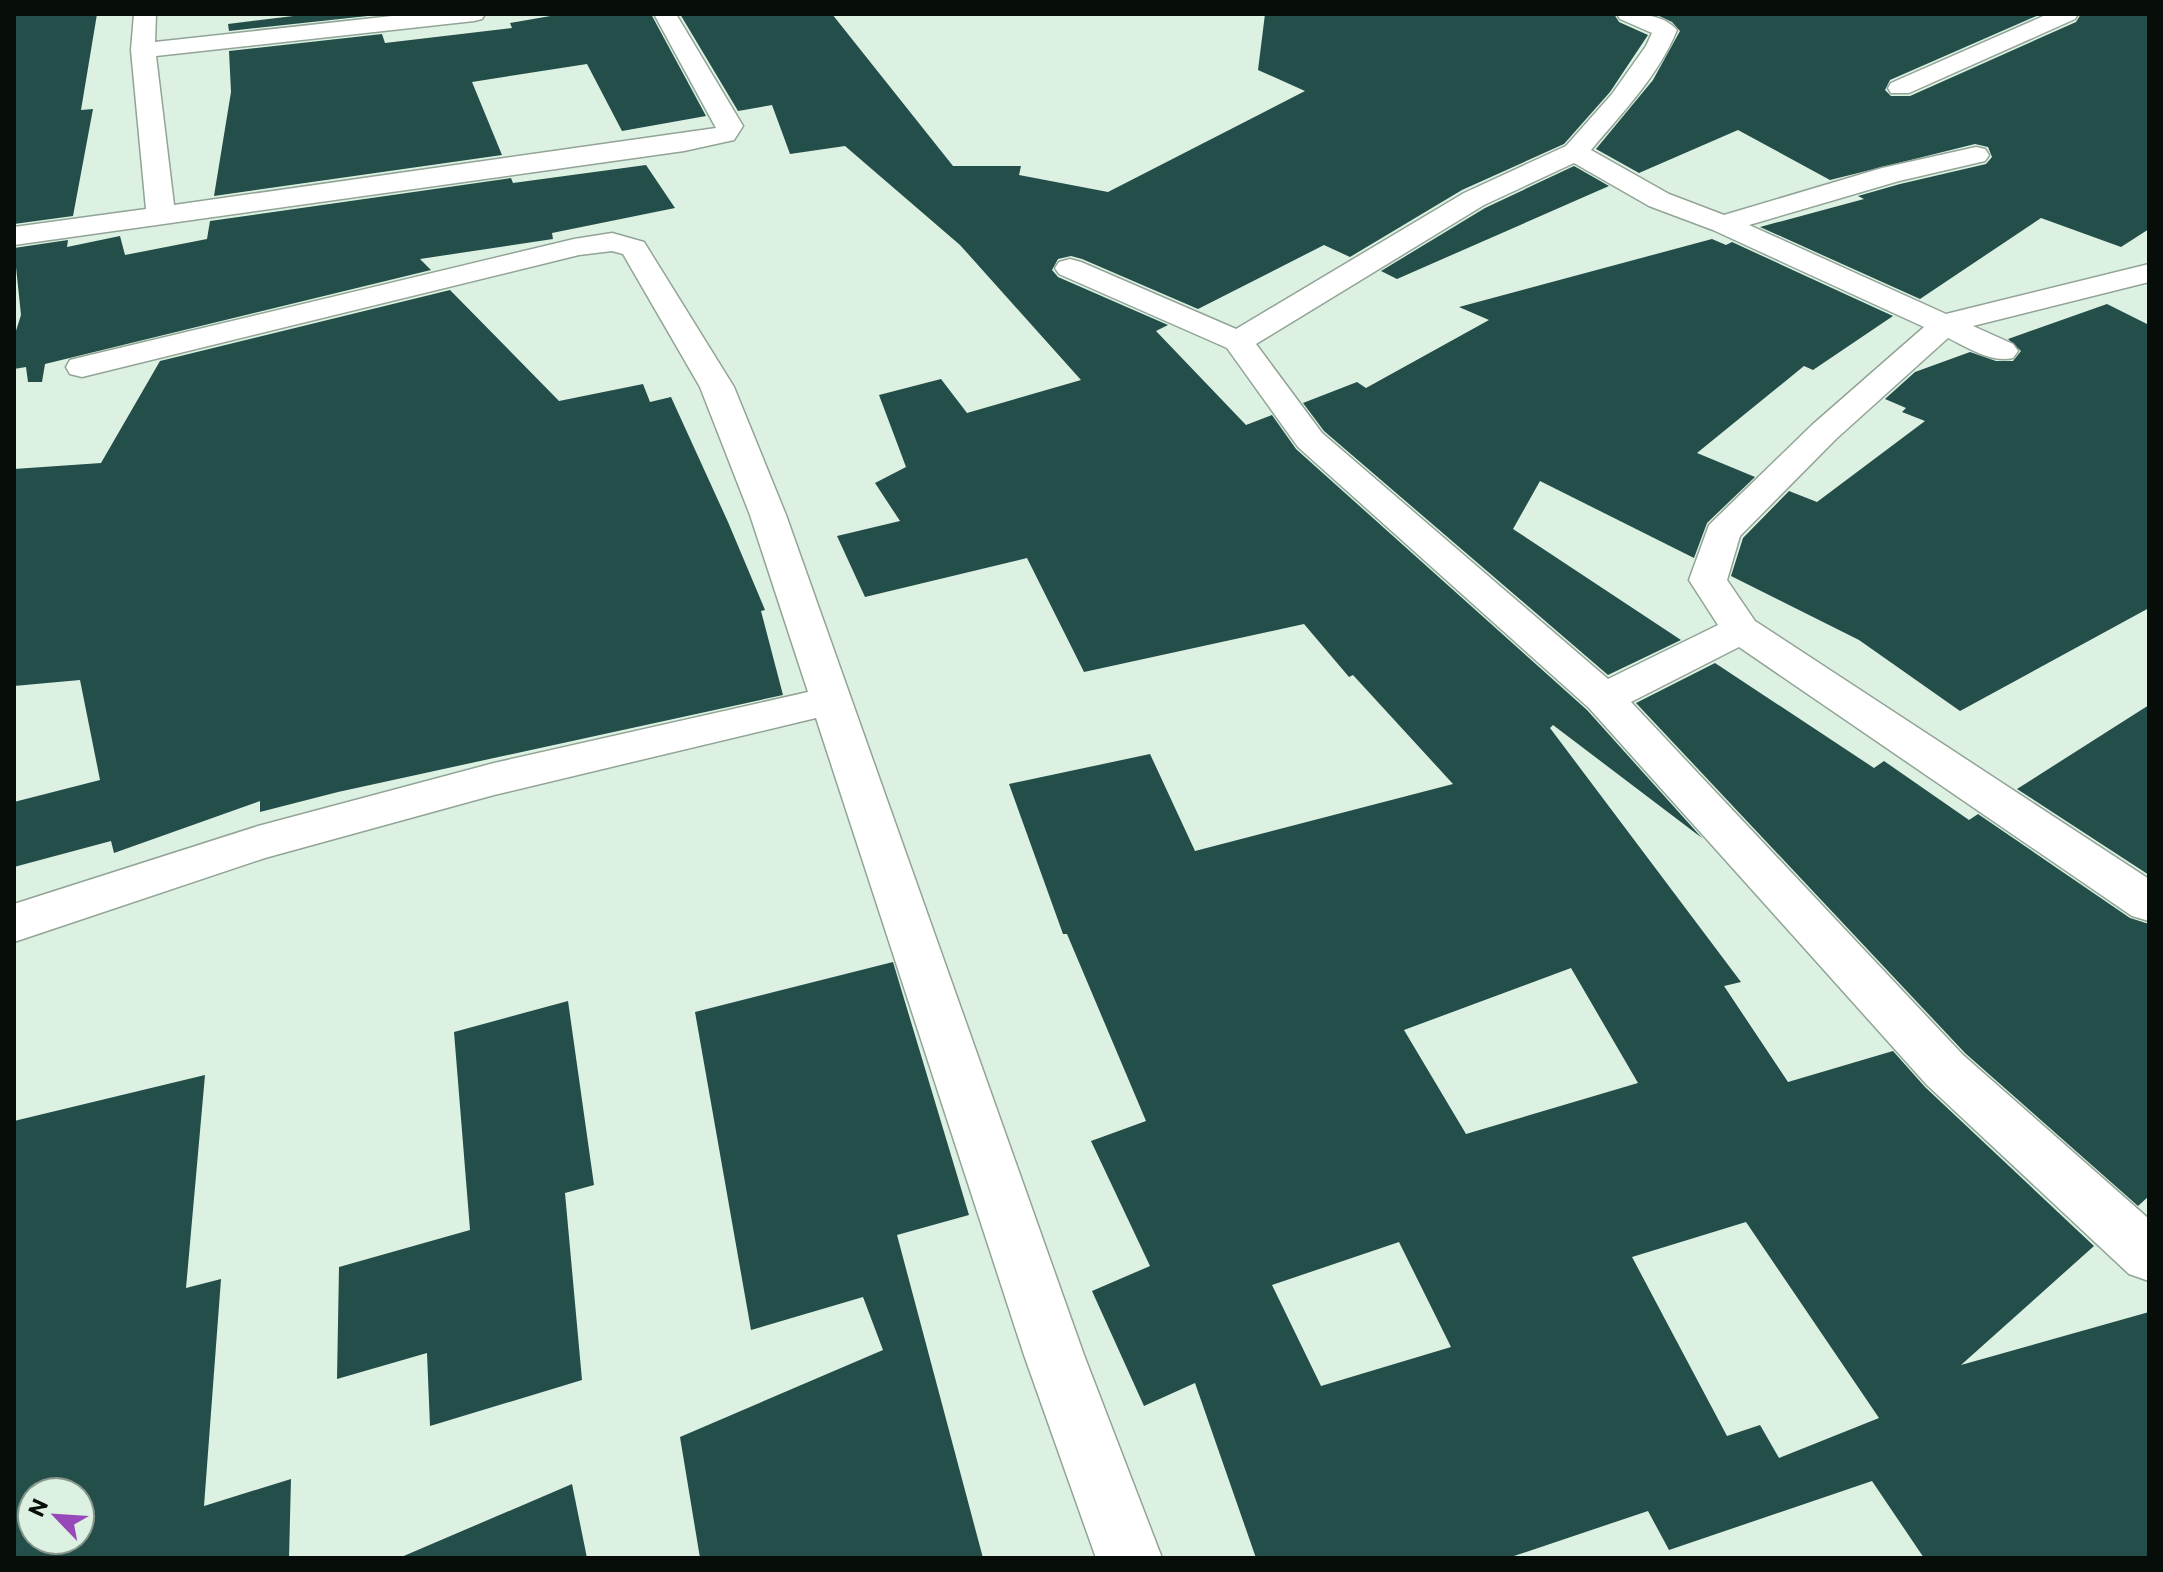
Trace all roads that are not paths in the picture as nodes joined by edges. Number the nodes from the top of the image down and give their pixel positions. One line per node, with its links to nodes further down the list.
1 (145, 14): 6 (street)
2 (474, 14): 6 (street)
3 (665, 14): 10 (street)
4 (1628, 14): 8 (street)
5 (2067, 14): 7 (street)
6 (143, 50): 10 (street)
7 (1900, 88)
8 (1575, 152): 11 (street); 16 (street)
9 (1976, 155): 11 (street)
10 (161, 215): 12 (street)
11 (1723, 224): 15 (street)
12 (14, 236)
13 (1070, 268): 16 (street)
14 (2149, 273): 15 (street)
15 (1947, 323): 17 (street); 19 (street)
16 (1238, 341): 20 (street)
17 (2002, 351)
18 (82, 367): 21 (street)
19 (1741, 630): 20 (street); 22 (street)
20 (1604, 698): 24 (street)
21 (830, 701): 23 (street); 25 (street)
22 (2149, 903)
23 (14, 923)
24 (2149, 1255)
25 (1129, 1558)

